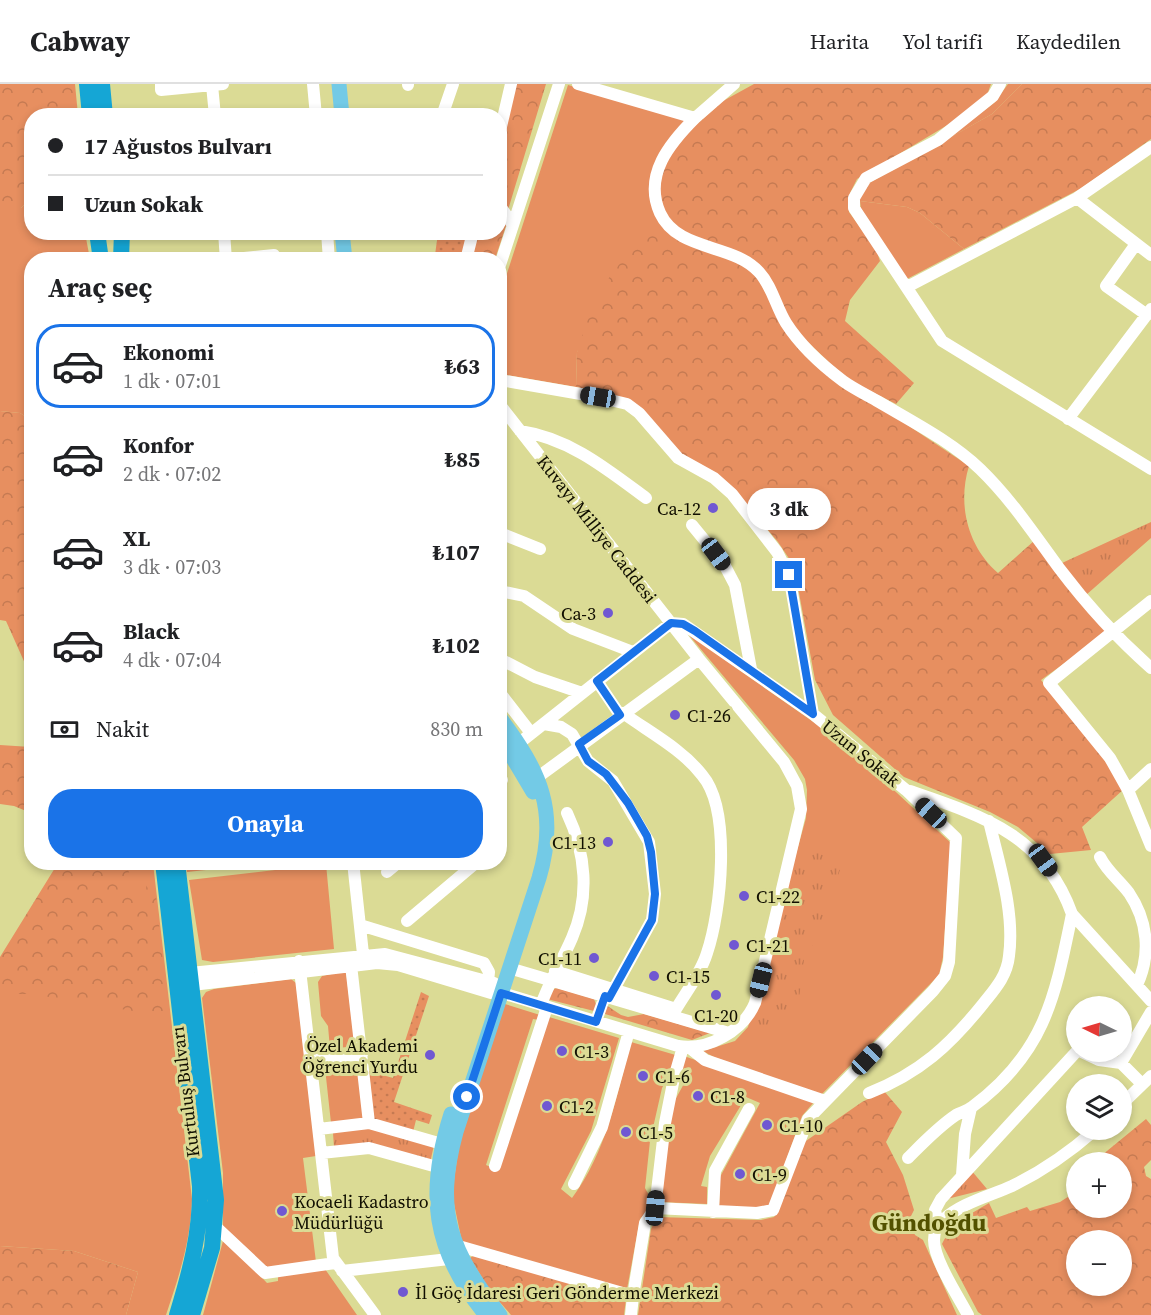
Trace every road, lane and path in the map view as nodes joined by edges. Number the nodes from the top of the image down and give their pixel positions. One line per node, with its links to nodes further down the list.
1 (87, 84): 14 (highway)
2 (102, 84): 15 (highway)
3 (161, 84): 13 (street)
4 (313, 84): 17 (street)
5 (329, 84): 18 (main road)
6 (339, 84): 19 (main road)
7 (453, 84): 20 (street)
8 (511, 84): 21 (street)
9 (559, 84): 26 (street)
10 (578, 84): 22 (street)
11 (734, 84): 22 (street)
12 (1000, 84): 30 (street)
13 (218, 85): 16 (street)
14 (89, 108)
15 (104, 108)
16 (216, 108)
17 (315, 108)
18 (331, 108)
19 (341, 108)
20 (445, 108)
21 (505, 108)
22 (695, 118): 44 (street)
23 (1151, 147): 24 (street)
24 (1077, 198): 27 (street); 30 (street)
25 (507, 216): 26 (street)
26 (513, 225): 28 (street)
27 (1136, 244): 29 (street); 31 (street)
28 (504, 252)
29 (1151, 255)
30 (907, 287): 34 (street)
31 (1149, 312): 34 (street)
32 (507, 381): 54 (street, Uzun Sokak)
33 (507, 415): 35 (street, Kuvayı Milliye Caddesi)
34 (1068, 419): 36 (street)
35 (519, 431): 37 (street); 43 (street, Kuvayı Milliye Caddesi)
36 (1151, 469)
37 (646, 498)
38 (692, 525): 49 (street)
39 (507, 536): 40 (street)
40 (540, 549)
41 (507, 592): 45 (street)
42 (1151, 601): 44 (street)
43 (671, 623): 45 (street); 46 (street, Kuvayı Milliye Caddesi); 49 (street)
44 (1113, 633): 48 (street); 64 (street)
45 (633, 652): 50 (street)
46 (699, 659): 53 (street); 92 (street, Kuvayı Milliye Caddesi)
47 (507, 662): 51 (street)
48 (1151, 668)
49 (751, 669): 54 (street)
50 (597, 681): 51 (street); 53 (street)
51 (582, 693): 55 (street)
52 (507, 702): 57 (street)
53 (621, 714): 59 (street); 86 (street)
54 (813, 714): 63 (street, Uzun Sokak)
55 (544, 724): 57 (street); 59 (street)
56 (507, 728): 58 (main road)
57 (531, 733): 58 (street)
58 (518, 744): 62 (main road)
59 (579, 744): 62 (street); 86 (street)
60 (507, 747): 85 (main road)
61 (1151, 768): 64 (street)
62 (538, 777): 81 (main road)
63 (906, 790): 66 (street); 102 (street, Uzun Sokak)
64 (1128, 790): 67 (street)
65 (567, 813): 82 (street)
66 (989, 821): 75 (street); 100 (street)
67 (1149, 838)
68 (1100, 856): 84 (street)
69 (164, 870): 122 (highway, Kurtuluş Bulvarı)
70 (178, 870): 83 (highway, Kurtuluş Bulvarı)
71 (353, 870): 77 (street)
72 (389, 870): 74 (street)
73 (468, 870): 76 (street)
74 (387, 872)
75 (1072, 914): 84 (street); 103 (street)
76 (407, 921)
77 (360, 925): 78 (street); 85 (street)
78 (363, 954): 80 (street); 85 (street)
79 (351, 965): 80 (street); 85 (street); 94 (street)
80 (300, 966): 83 (street); 95 (street)
81 (509, 968): 82 (street); 85 (main road)
82 (552, 976): 86 (street); 88 (street)
83 (191, 979): 117 (highway, Kurtuluş Bulvarı)
84 (1137, 985): 87 (street)
85 (493, 988): 88 (street); 108 (main road); 119 (main road)
86 (609, 994): 90 (street); 92 (street)
87 (1151, 1001)
88 (544, 1006): 90 (street); 111 (street)
89 (1151, 1012): 98 (street)
90 (596, 1022): 91 (street)
91 (629, 1031): 93 (street); 114 (street)
92 (729, 1033): 93 (street)
93 (687, 1047): 102 (street); 115 (street)
94 (362, 1054): 95 (street); 105 (street)
95 (311, 1060): 106 (street)
96 (1067, 1062): 113 (street)
97 (1114, 1062): 98 (street)
98 (1121, 1063): 99 (street)
99 (1147, 1080): 101 (street)
100 (869, 1093)
101 (1132, 1094)
102 (825, 1101): 116 (street, Uzun Sokak)
103 (971, 1108): 110 (street); 113 (street)
104 (749, 1109): 116 (street)
105 (369, 1123): 106 (street); 108 (street)
106 (319, 1130): 109 (street)
107 (1083, 1140): 118 (street)
108 (442, 1144): 112 (main road)
109 (321, 1153): 112 (street); 120 (street)
110 (908, 1158)
111 (495, 1166)
112 (437, 1167): 119 (main road)
113 (962, 1175): 118 (street)
114 (574, 1185)
115 (655, 1208): 116 (street, Uzun Sokak); 121 (street)
116 (713, 1212)
117 (214, 1225): 120 (street); 123 (highway, Kurtuluş Bulvarı)
118 (938, 1225): 128 (street)
119 (452, 1252): 120 (street); 121 (street); 125 (main road); 126 (main road)
120 (339, 1267): 124 (street)
121 (633, 1296): 127 (street)
122 (177, 1315)
123 (192, 1315)
124 (375, 1315)
125 (486, 1315)
126 (500, 1315)
127 (631, 1315)
128 (968, 1315)

